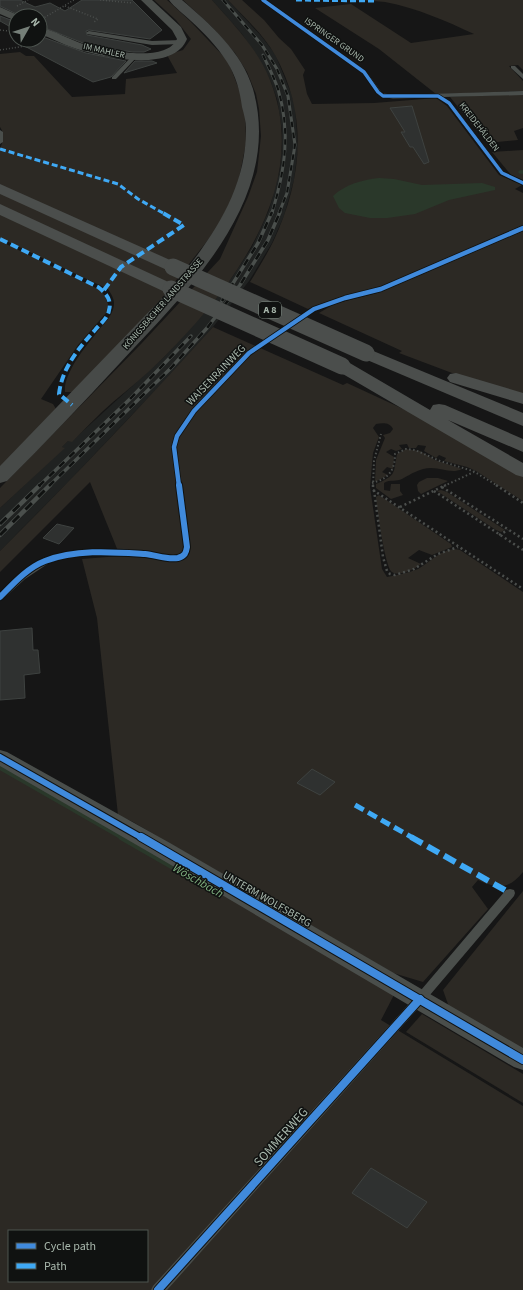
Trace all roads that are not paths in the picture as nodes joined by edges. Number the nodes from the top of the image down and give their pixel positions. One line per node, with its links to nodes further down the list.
1 (176, 0): 24 (main road, KÖNIGSBACHER LANDSTRASSE)
2 (263, 0): 12 (lane, ISPRINGER GRUND)
3 (147, 1): 6 (street)
4 (89, 33): 6 (lane)
5 (48, 34): 7 (street, IM MAHLER)
6 (181, 42): 7 (street, IM MAHLER)
7 (134, 57): 10 (lane)
8 (513, 67): 9 (lane)
9 (523, 77)
10 (114, 78)
11 (523, 93): 12 (lane, KREIDEHÄLDEN)
12 (438, 96): 15 (lane, KREIDEHÄLDEN)
13 (0, 132): 14 (lane)
14 (0, 142)
15 (523, 183)
16 (0, 188): 18 (highway, A 8, bridge)
17 (0, 209): 19 (highway, A 8, bridge)
18 (366, 353): 20 (highway); 21 (highway, A 8)
19 (342, 366): 22 (highway, A 8); 23 (highway)
20 (523, 399)
21 (523, 420)
22 (523, 446)
23 (523, 471)
24 (0, 477)
25 (46, 561): 26 (lane)
26 (0, 597)
27 (0, 757): 29 (street, UNTERM WOLFSBERG)
28 (510, 893): 29 (lane, SOMMERWEG)
29 (420, 999): 30 (street, UNTERM WOLFSBERG); 31 (lane, SOMMERWEG)
30 (523, 1060)
31 (158, 1290)

